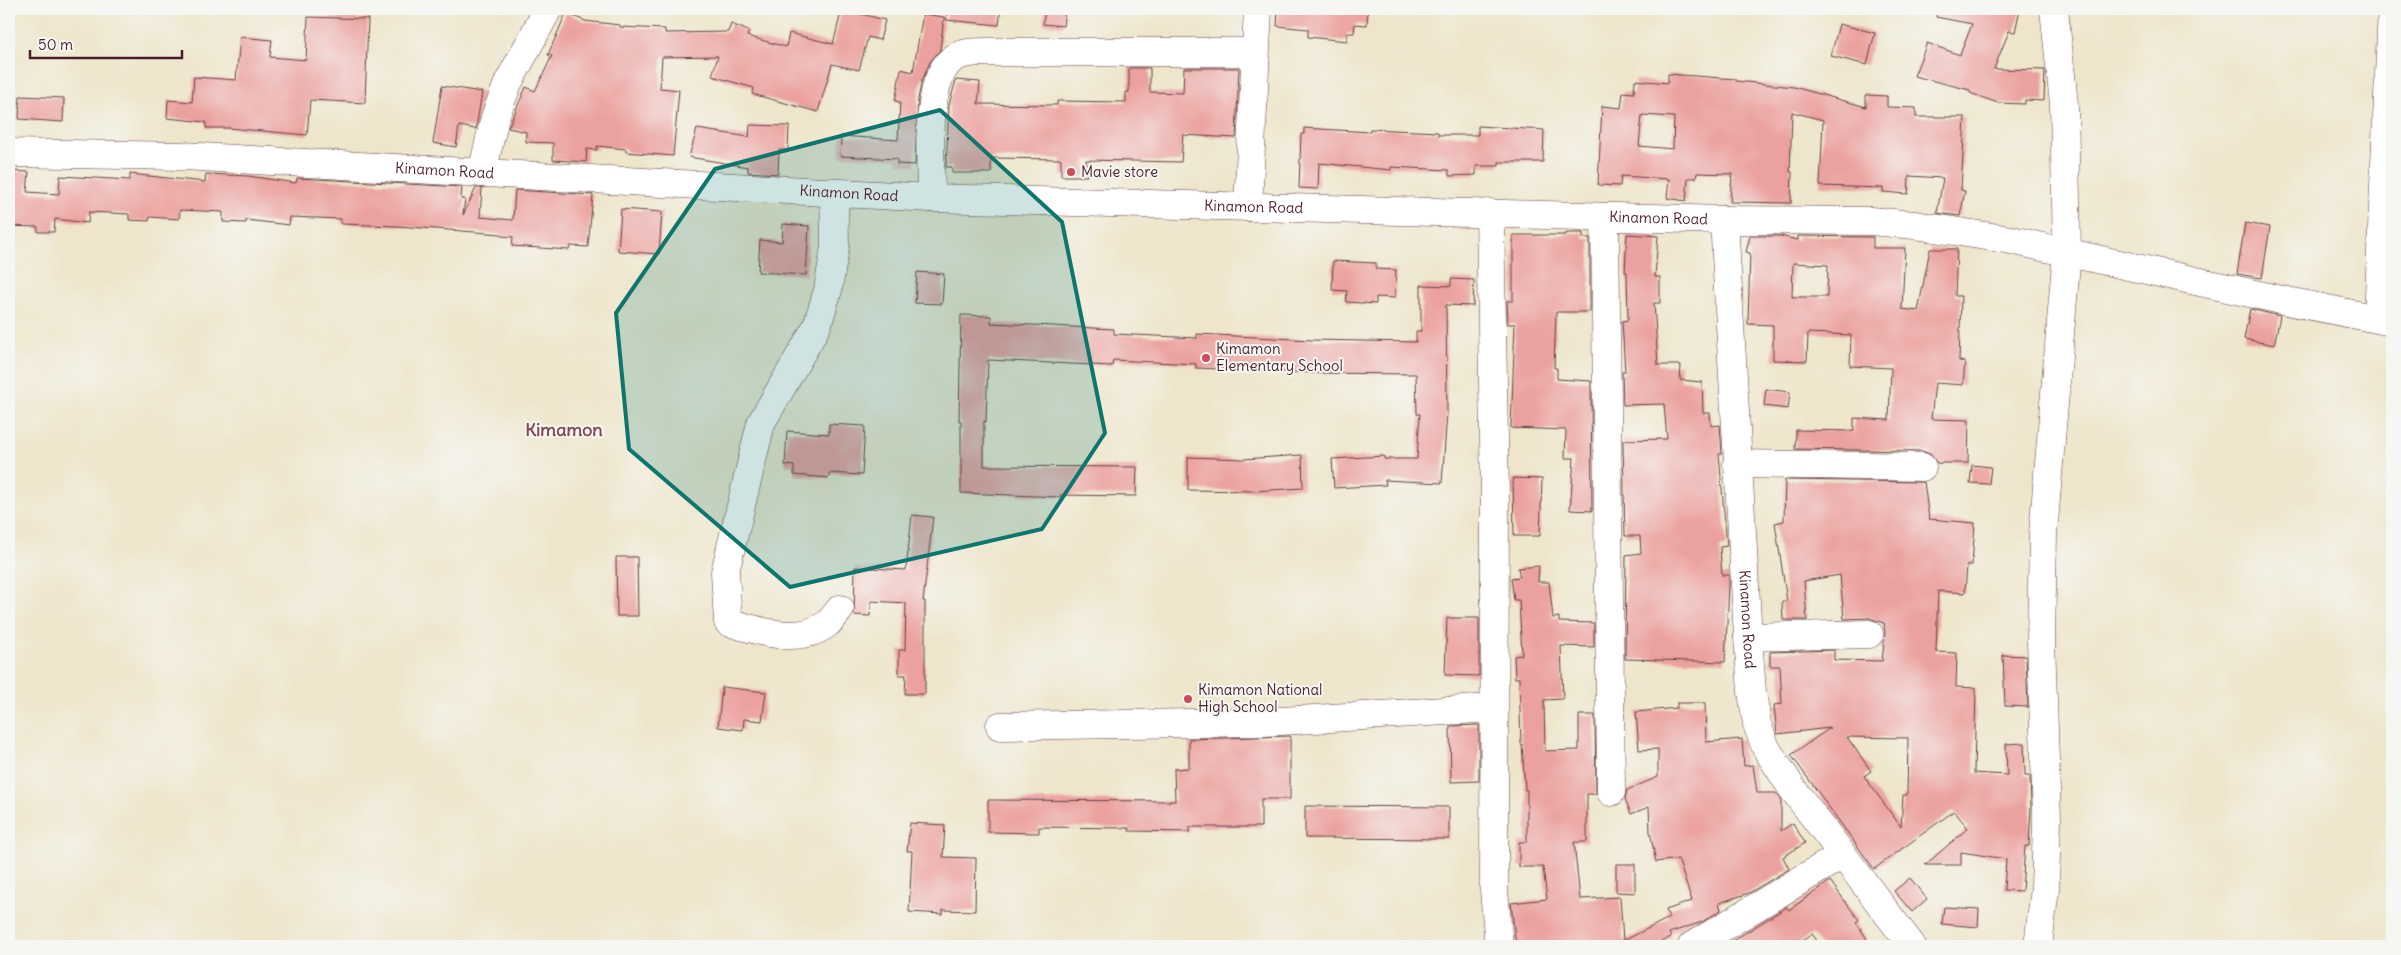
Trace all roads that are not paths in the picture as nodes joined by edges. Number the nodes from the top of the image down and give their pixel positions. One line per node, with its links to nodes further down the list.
1 (548, 9): 7 (street)
2 (1258, 9): 5 (street)
3 (2054, 9): 14 (street)
4 (2392, 9): 15 (street)
5 (1254, 52): 9 (street); 10 (street)
6 (9, 153): 7 (street, Kinamon Road)
7 (482, 173): 8 (street, Kinamon Road)
8 (834, 192): 9 (street, Kinamon Road); 18 (street)
9 (931, 198): 10 (street, Kinamon Road)
10 (1248, 207): 11 (street, Kinamon Road)
11 (1490, 213): 12 (street, Kinamon Road); 21 (street)
12 (1605, 216): 13 (street, Kinamon Road); 23 (street)
13 (1724, 220): 14 (street); 16 (street, Kinamon Road)
14 (2066, 251): 15 (street); 28 (street)
15 (2385, 320)
16 (1738, 464): 17 (street); 20 (street, Kinamon Road)
17 (1922, 467)
18 (840, 609)
19 (1870, 634): 20 (street)
20 (1748, 636): 24 (street, Kinamon Road)
21 (1494, 708): 22 (street); 25 (street)
22 (1000, 726)
23 (1611, 792)
24 (1842, 855): 26 (street); 27 (street, Kinamon Road)
25 (1499, 946)
26 (1692, 946)
27 (1912, 946)
28 (2038, 946)

